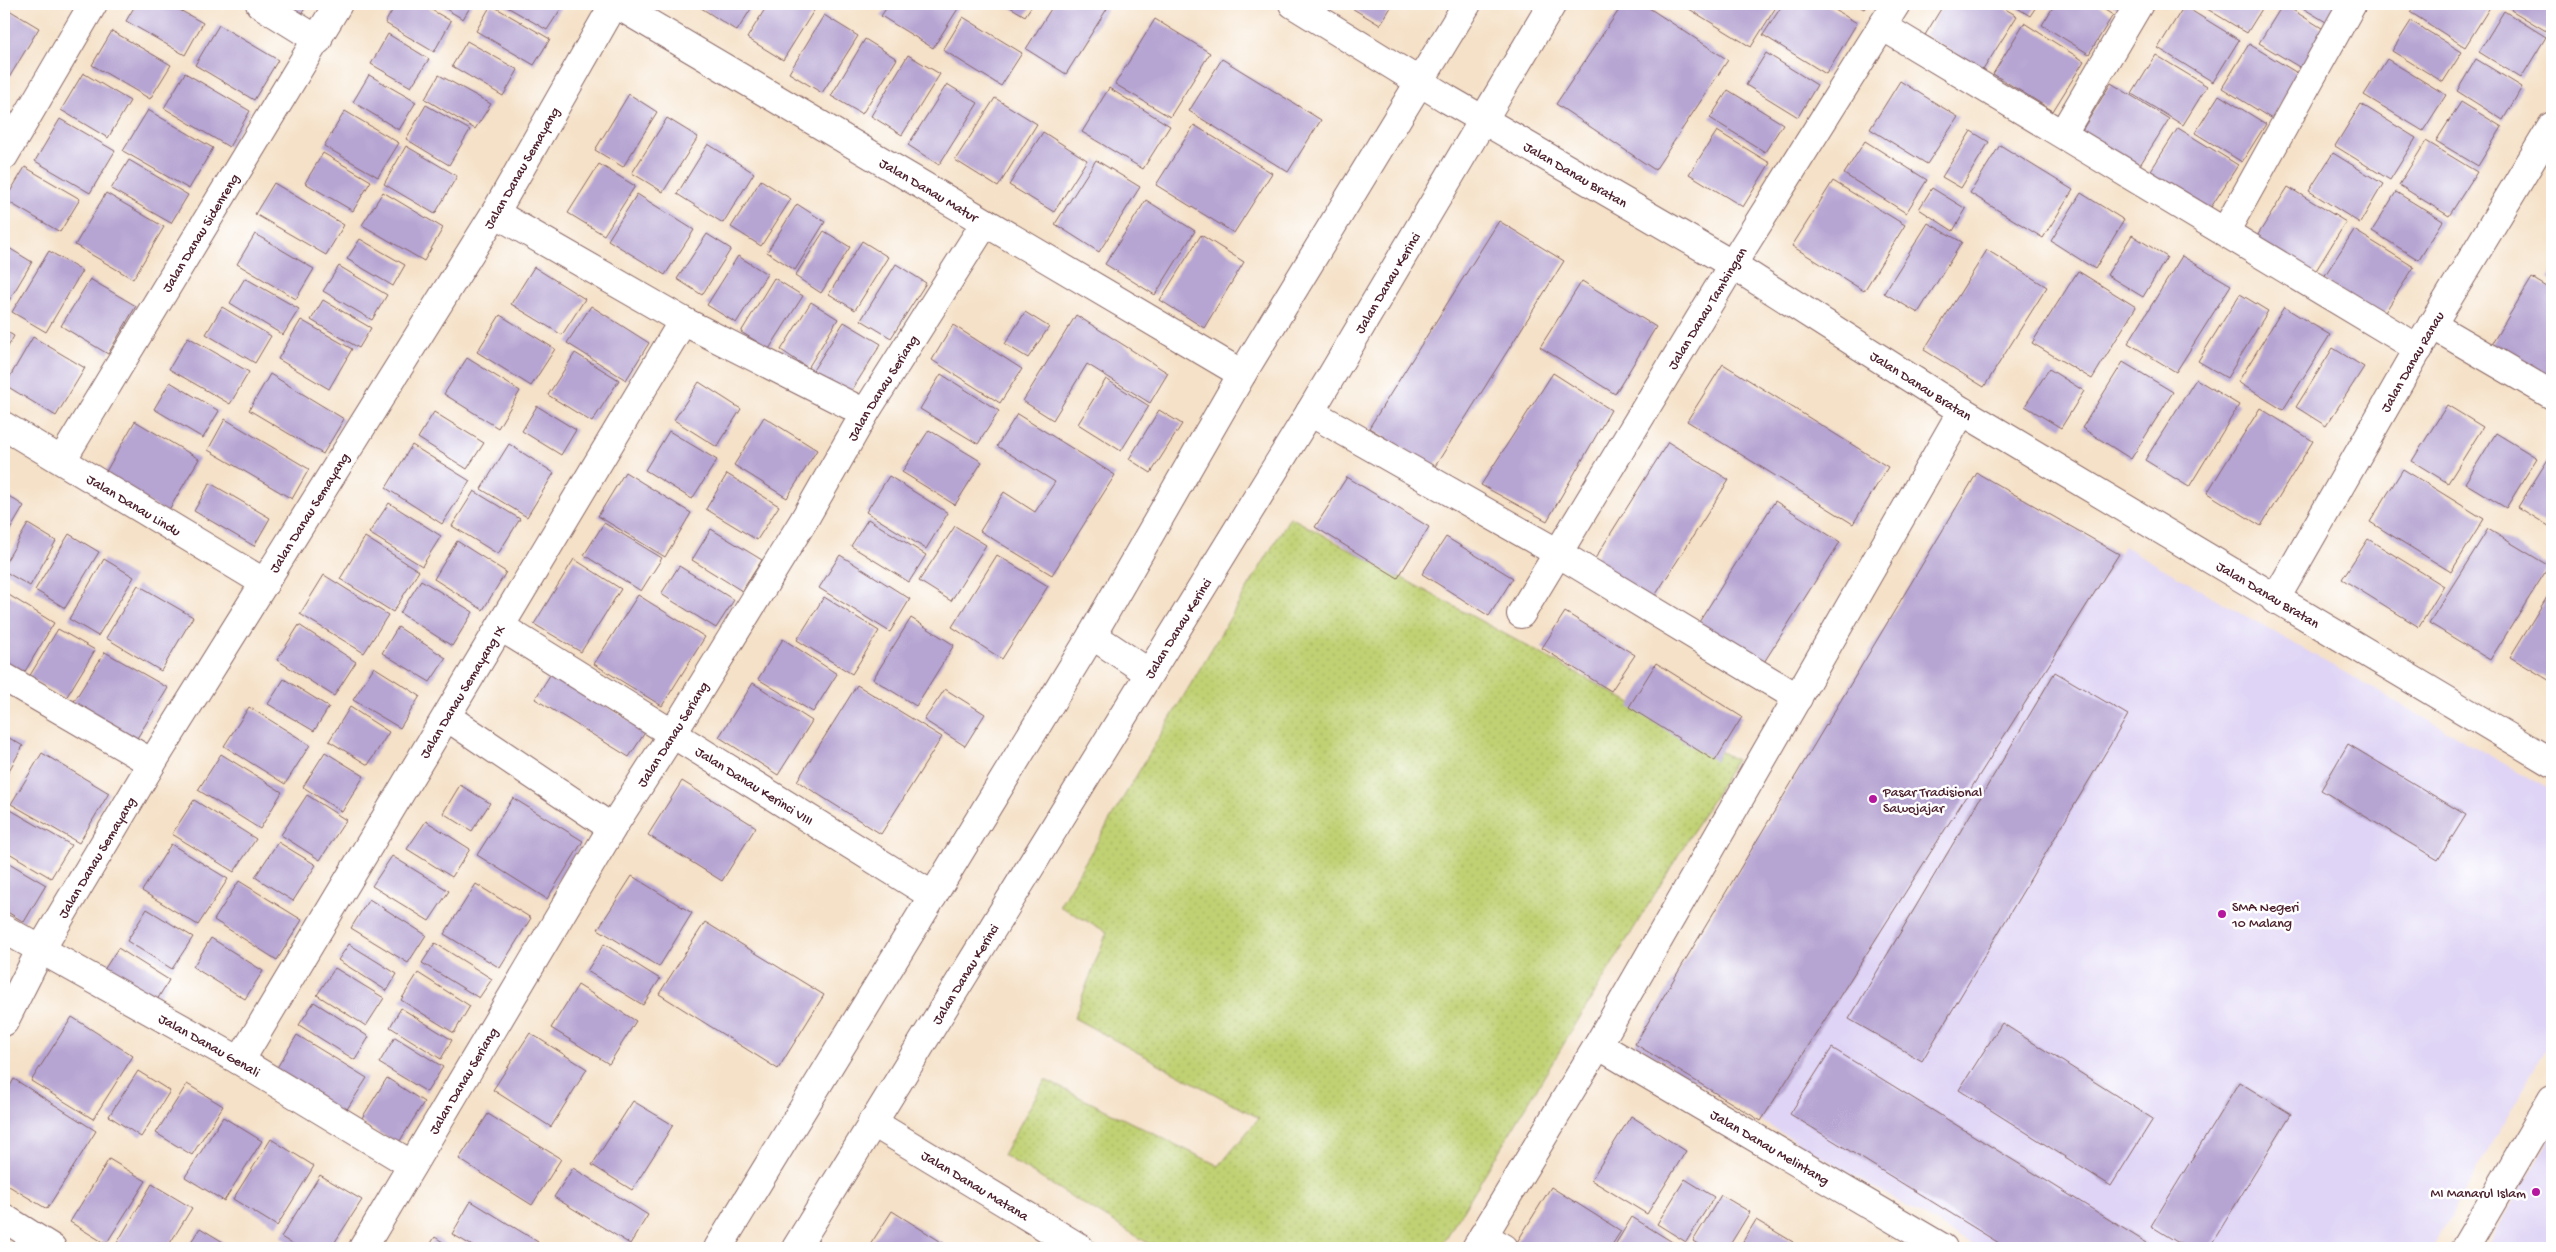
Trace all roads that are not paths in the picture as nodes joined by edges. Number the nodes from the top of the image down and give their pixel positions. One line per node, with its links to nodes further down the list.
1 (93, 4): 16 (street)
2 (260, 4): 11 (street)
3 (338, 4): 11 (street, Jalan Danau Sidenreng)
4 (615, 4): 17 (street, Jalan Danau Semayang); 18 (street, Jalan Danau Matur)
5 (1293, 4): 12 (street, Jalan Danau Bratan)
6 (1467, 4): 12 (street)
7 (1552, 4): 13 (street, Jalan Danau Kerinci)
8 (2139, 4): 15 (street)
9 (2352, 4): 19 (street)
10 (1889, 15): 15 (street); 20 (street, Jalan Danau Tambingan)
11 (318, 40): 30 (street, Jalan Danau Sidenreng)
12 (1419, 82): 13 (street, Jalan Danau Bratan); 24 (street)
13 (1484, 120): 20 (street, Jalan Danau Bratan); 27 (street, Jalan Danau Kerinci)
14 (2552, 126): 22 (street, Jalan Danau Ranau)
15 (2063, 133): 19 (street)
16 (4, 156)
17 (495, 213): 21 (street); 32 (street, Jalan Danau Semayang)
18 (985, 223): 24 (street, Jalan Danau Matur); 28 (street, Jalan Danau Seriang)
19 (2225, 232): 23 (street)
20 (1732, 265): 26 (street, Jalan Danau Bratan); 31 (street, Jalan Danau Tambingan)
21 (683, 321): 28 (street); 35 (street, Jalan Danau Semayang IX)
22 (2432, 325): 23 (street, Jalan Danau Ranau); 25 (street)
23 (2419, 349): 33 (street, Jalan Danau Ranau)
24 (1242, 374): 36 (street)
25 (2552, 395)
26 (1962, 411): 33 (street, Jalan Danau Bratan); 39 (street)
27 (1310, 412): 31 (street); 37 (street, Jalan Danau Kerinci)
28 (865, 413): 41 (street, Jalan Danau Seriang)
29 (4, 426): 30 (street, Jalan Danau Lindu)
30 (62, 460): 32 (street, Jalan Danau Lindu)
31 (1558, 553): 34 (street, Jalan Danau Tambingan); 39 (street)
32 (265, 583): 42 (street, Jalan Danau Semayang)
33 (2275, 600): 43 (street, Jalan Danau Bratan)
34 (1521, 614)
35 (501, 627): 40 (street, Jalan Danau Semayang IX); 41 (street, Jalan Danau Kerinci VIII)
36 (1092, 635): 37 (street); 45 (street)
37 (1149, 673): 52 (street, Jalan Danau Kerinci)
38 (4, 677): 42 (street)
39 (1798, 698): 49 (street)
40 (447, 717): 44 (street); 50 (street, Jalan Danau Semayang IX)
41 (673, 733): 44 (street, Jalan Danau Seriang); 45 (street, Jalan Danau Kerinci VIII)
42 (152, 763): 47 (street, Jalan Danau Semayang)
43 (2552, 763)
44 (612, 828): 53 (street, Jalan Danau Seriang)
45 (932, 896): 58 (street)
46 (4, 930): 47 (street, Jalan Danau Genali)
47 (40, 951): 48 (street, Jalan Danau Semayang); 50 (street, Jalan Danau Genali)
48 (4, 1022)
49 (1598, 1045): 55 (street); 61 (street, Jalan Danau Melintang)
50 (240, 1062): 53 (street, Jalan Danau Genali)
51 (2552, 1099): 62 (street)
52 (872, 1122): 59 (street, Jalan Danau Kerinci); 60 (street, Jalan Danau Matana)
53 (412, 1165): 57 (street, Jalan Danau Seriang)
54 (4, 1218): 56 (street)
55 (1488, 1244)
56 (52, 1248)
57 (363, 1248)
58 (718, 1248)
59 (796, 1248)
60 (1080, 1248)
61 (1943, 1248)
62 (2466, 1248)

